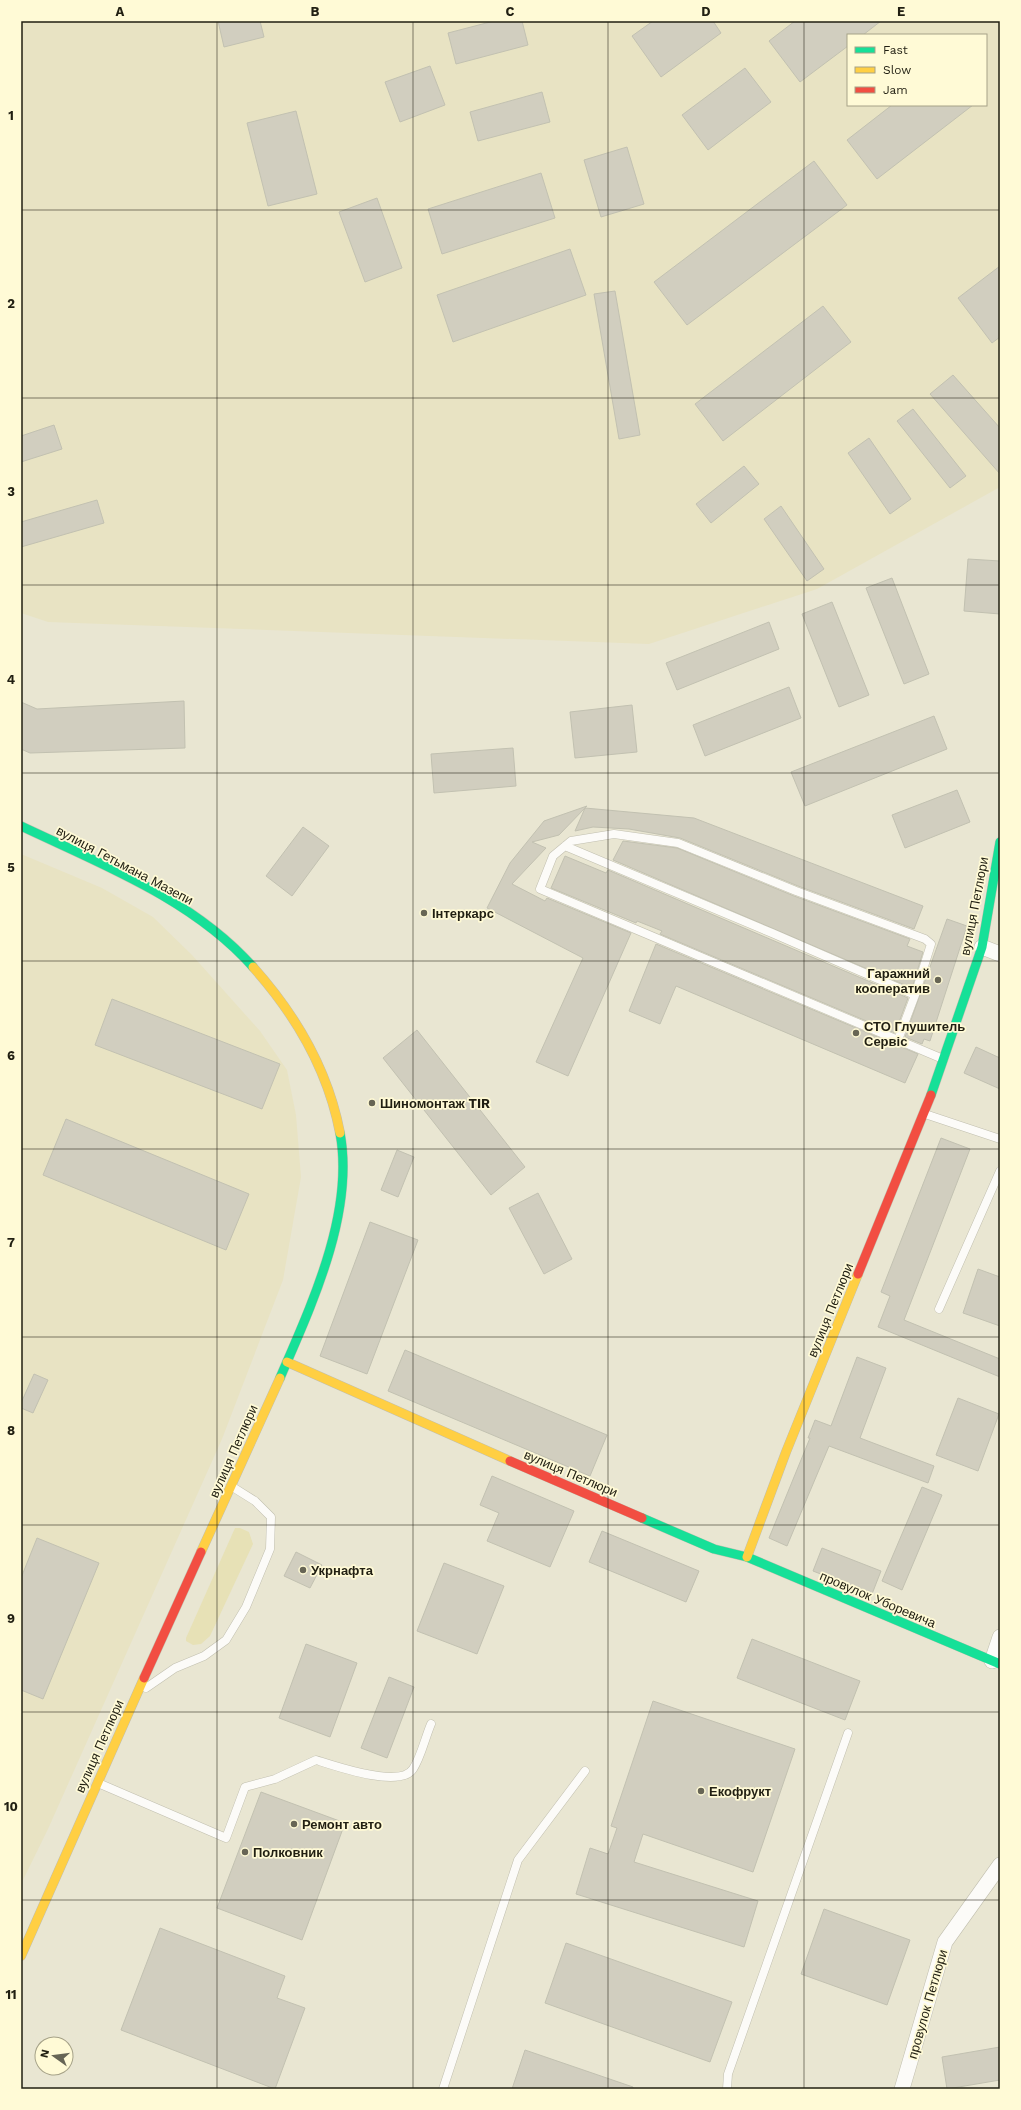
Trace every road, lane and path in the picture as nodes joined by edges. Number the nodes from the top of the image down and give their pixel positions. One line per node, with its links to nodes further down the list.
1 (21, 826): 13 (street, вулиця Гетьмана Мазепи)
2 (1000, 842): 4 (street, вулиця Петлюри)
3 (565, 846): 6 (lane); 6 (lane); 7 (lane)
4 (982, 947): 5 (street); 8 (street, вулиця Петлюри)
5 (1000, 954)
6 (915, 995): 7 (lane)
7 (898, 1040): 8 (lane)
8 (944, 1059): 9 (street, вулиця Петлюри)
9 (924, 1113): 10 (lane); 15 (street, вулиця Петлюри)
10 (1000, 1139)
11 (1000, 1171): 12 (lane)
12 (939, 1309)
13 (287, 1362): 14 (street, вулиця Петлюри); 15 (street, вулиця Петлюри)
14 (231, 1486): 18 (street, вулиця Петлюри); 18 (lane)
15 (747, 1557): 17 (street, провулок Уборевича)
16 (1000, 1637): 17 (street)
17 (996, 1662)
18 (135, 1695): 22 (street, вулиця Петлюри)
19 (431, 1724): 22 (lane)
20 (848, 1733): 26 (lane)
21 (585, 1771): 25 (lane)
22 (97, 1783): 24 (street, вулиця Петлюри)
23 (1000, 1865): 27 (street, провулок Петлюри)
24 (21, 1956)
25 (443, 2089)
26 (727, 2089)
27 (902, 2089)

